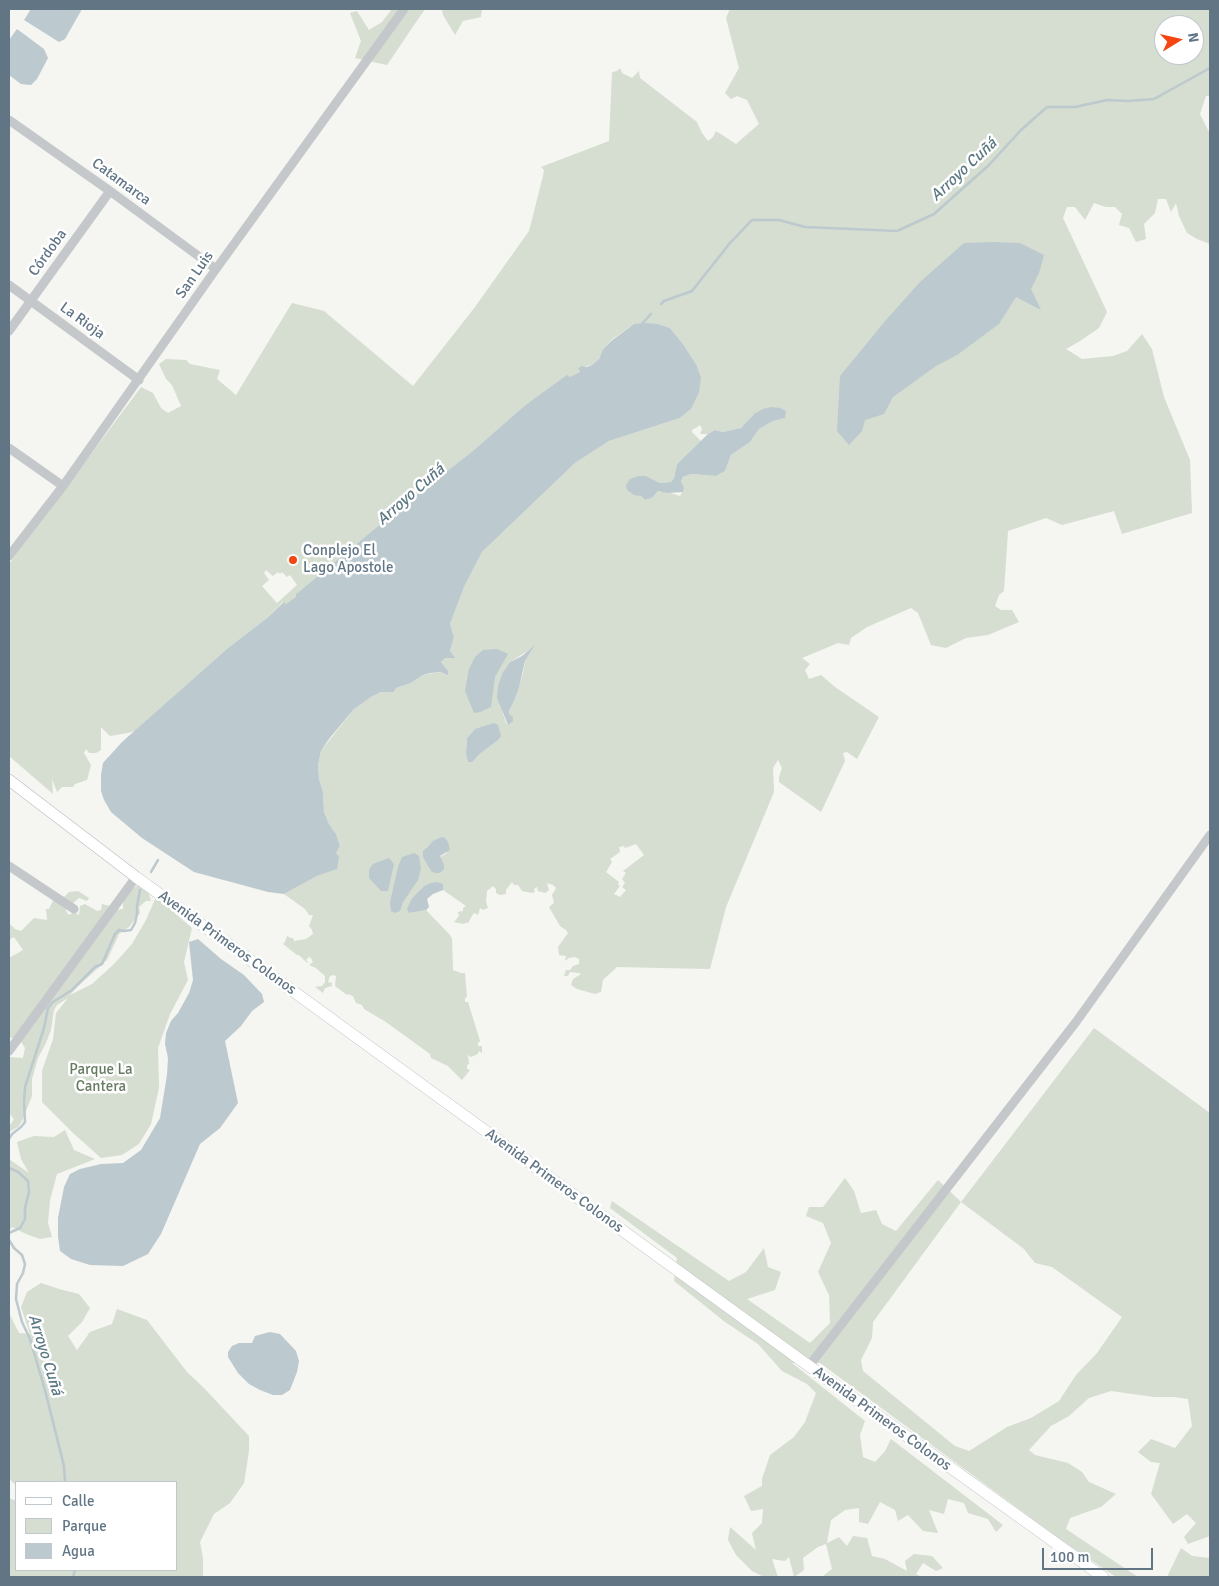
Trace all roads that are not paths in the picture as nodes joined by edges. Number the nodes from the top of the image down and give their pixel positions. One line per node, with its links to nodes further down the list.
1 (404, 9): 4 (street, San Luis)
2 (9, 120): 3 (street, Catamarca)
3 (110, 191): 4 (street, Catamarca); 6 (street, Córdoba)
4 (216, 269): 8 (street, San Luis)
5 (9, 285): 6 (street, La Rioja)
6 (30, 301): 7 (street, Córdoba); 8 (street, La Rioja)
7 (9, 331)
8 (139, 380): 10 (street, San Luis)
9 (9, 448): 10 (street)
10 (63, 486): 11 (street, San Luis)
11 (9, 556)
12 (10, 783): 15 (street, Avenida Primeros Colonos)
13 (1210, 835): 18 (street)
14 (9, 866): 16 (street)
15 (136, 877): 17 (street); 18 (street, Avenida Primeros Colonos)
16 (74, 909)
17 (9, 1051)
18 (809, 1366): 19 (street, Avenida Primeros Colonos)
19 (1103, 1577)

